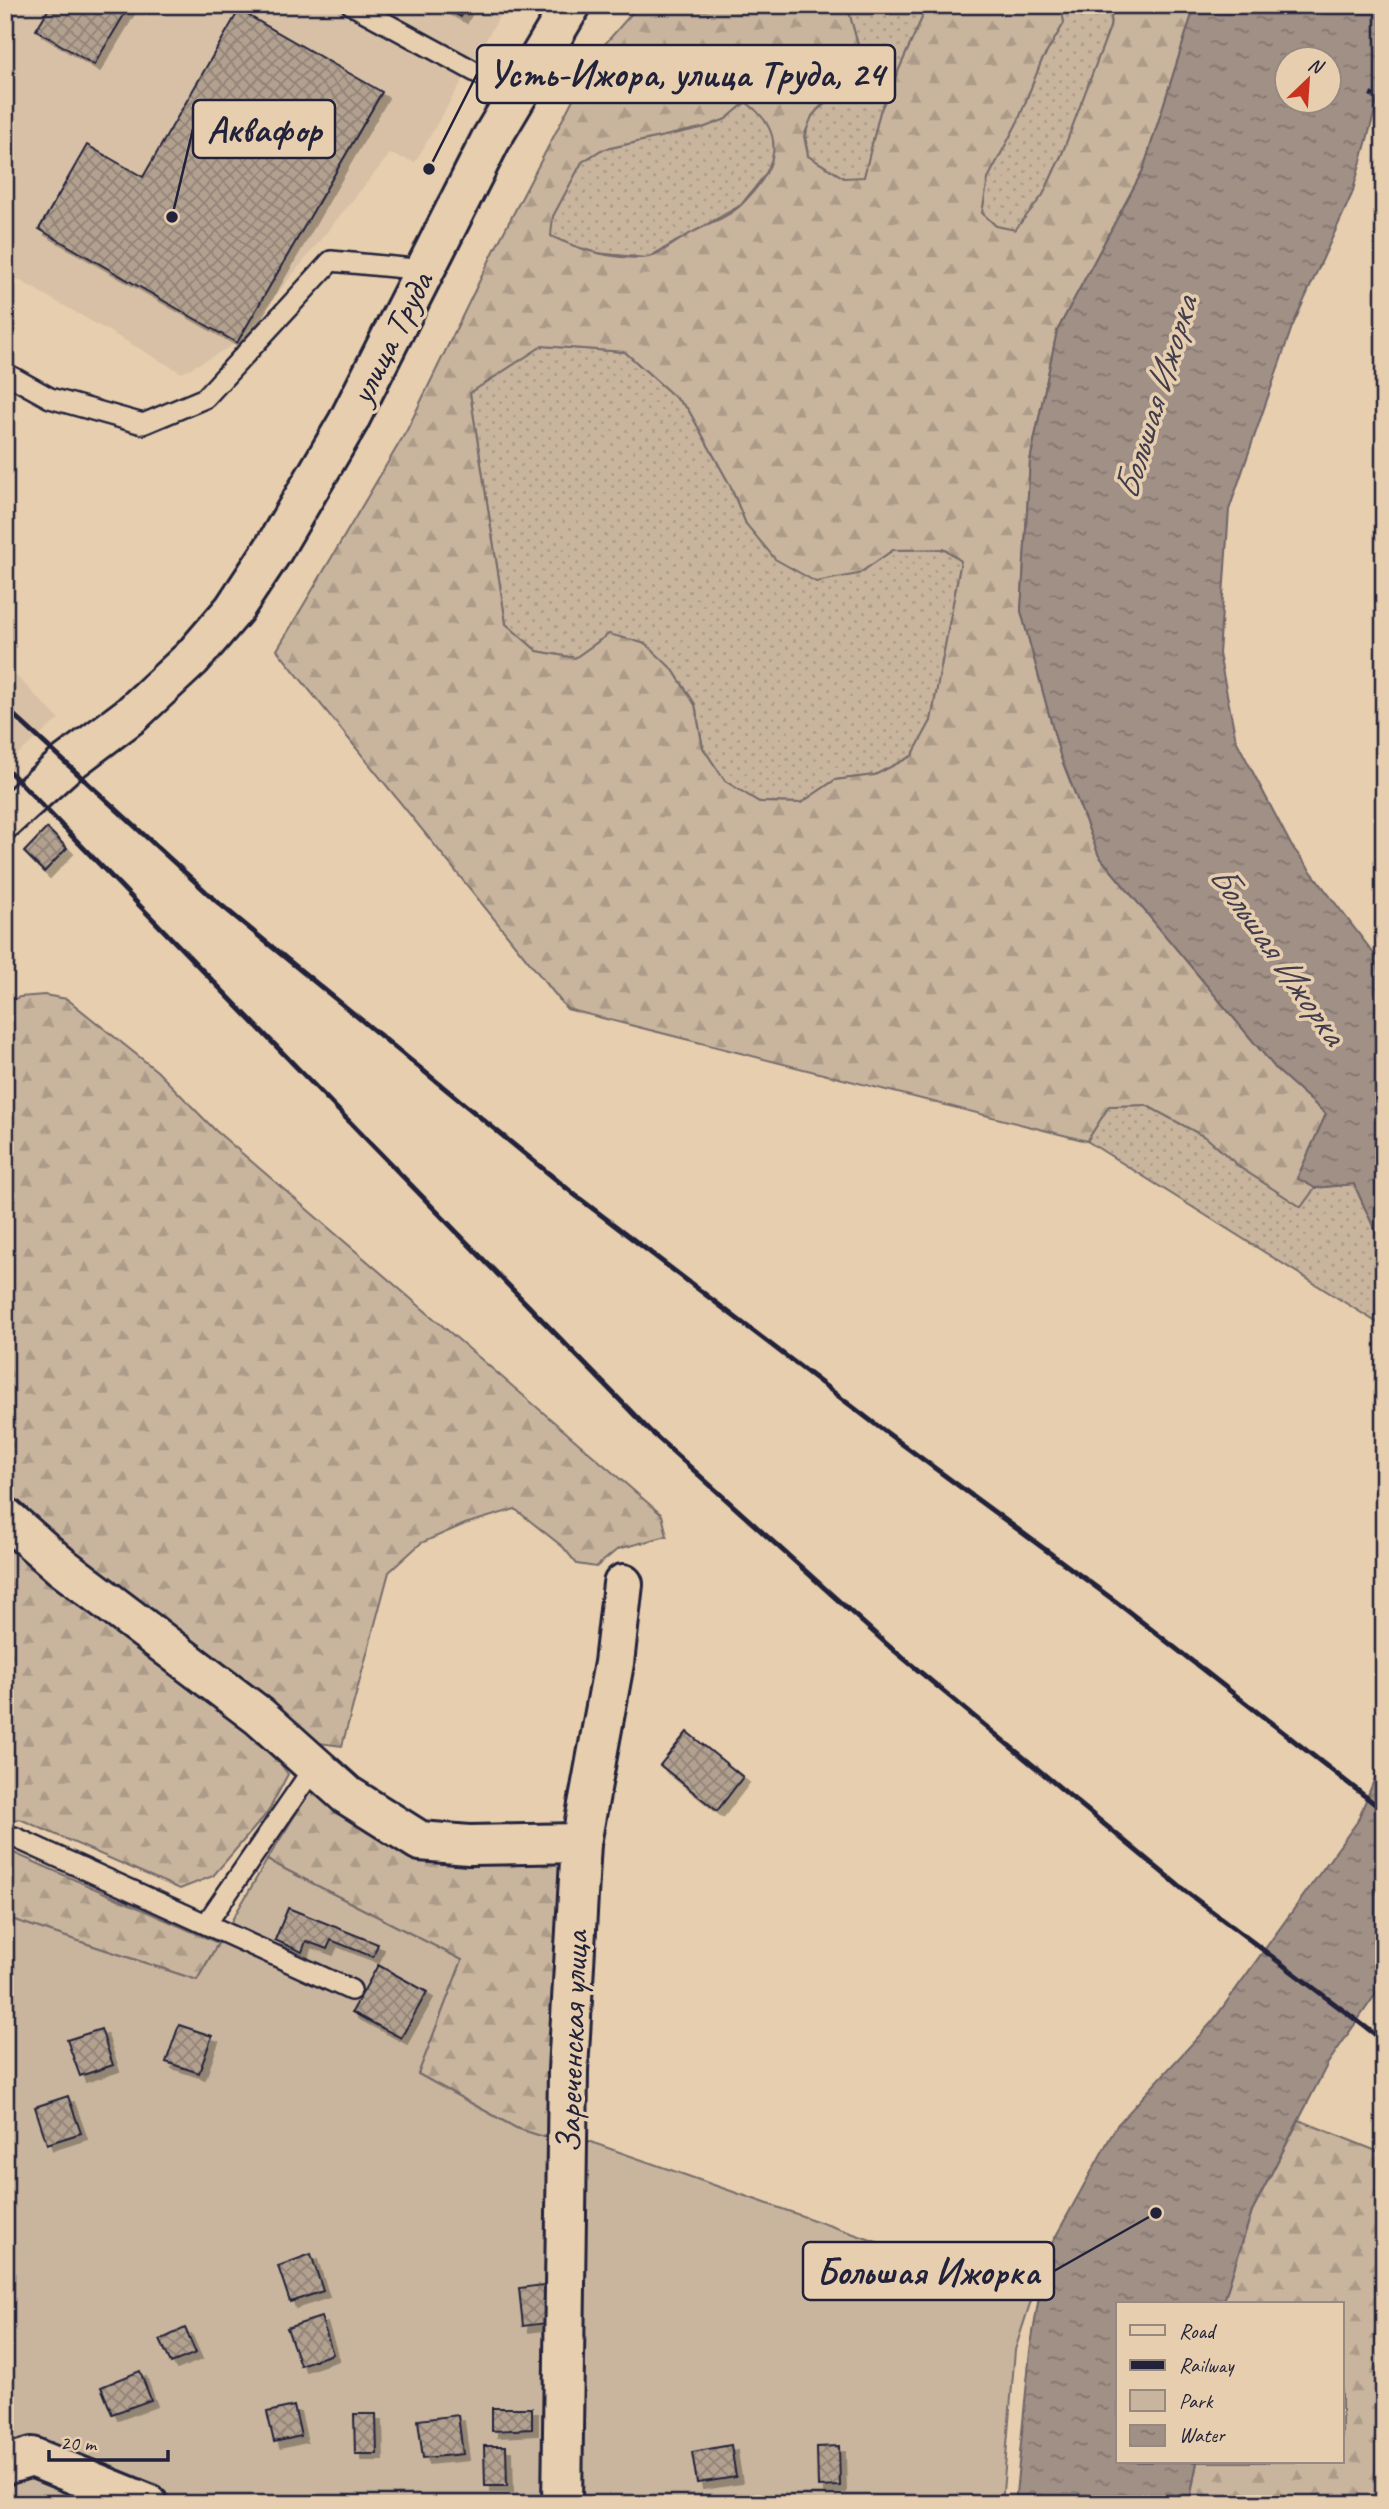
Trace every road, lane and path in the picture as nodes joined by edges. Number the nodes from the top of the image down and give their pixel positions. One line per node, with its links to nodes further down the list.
1 (352, 5): 4 (lane)
2 (571, 5): 4 (street, улица Труда)
3 (1370, 94): 5 (path)
4 (518, 95): 6 (street, улица Труда)
5 (1384, 100)
6 (425, 270): 7 (lane); 8 (street, улица Труда)
7 (5, 373)
8 (5, 819)
9 (5, 1517): 11 (street)
10 (622, 1584): 13 (street, Зареченская улица)
11 (315, 1766): 13 (street); 14 (lane)
12 (14, 1837): 14 (lane)
13 (581, 1843): 18 (street, Зареченская улица)
14 (206, 1924): 15 (lane)
15 (351, 1990)
16 (5, 2465): 17 (street)
17 (148, 2504)
18 (562, 2504)

